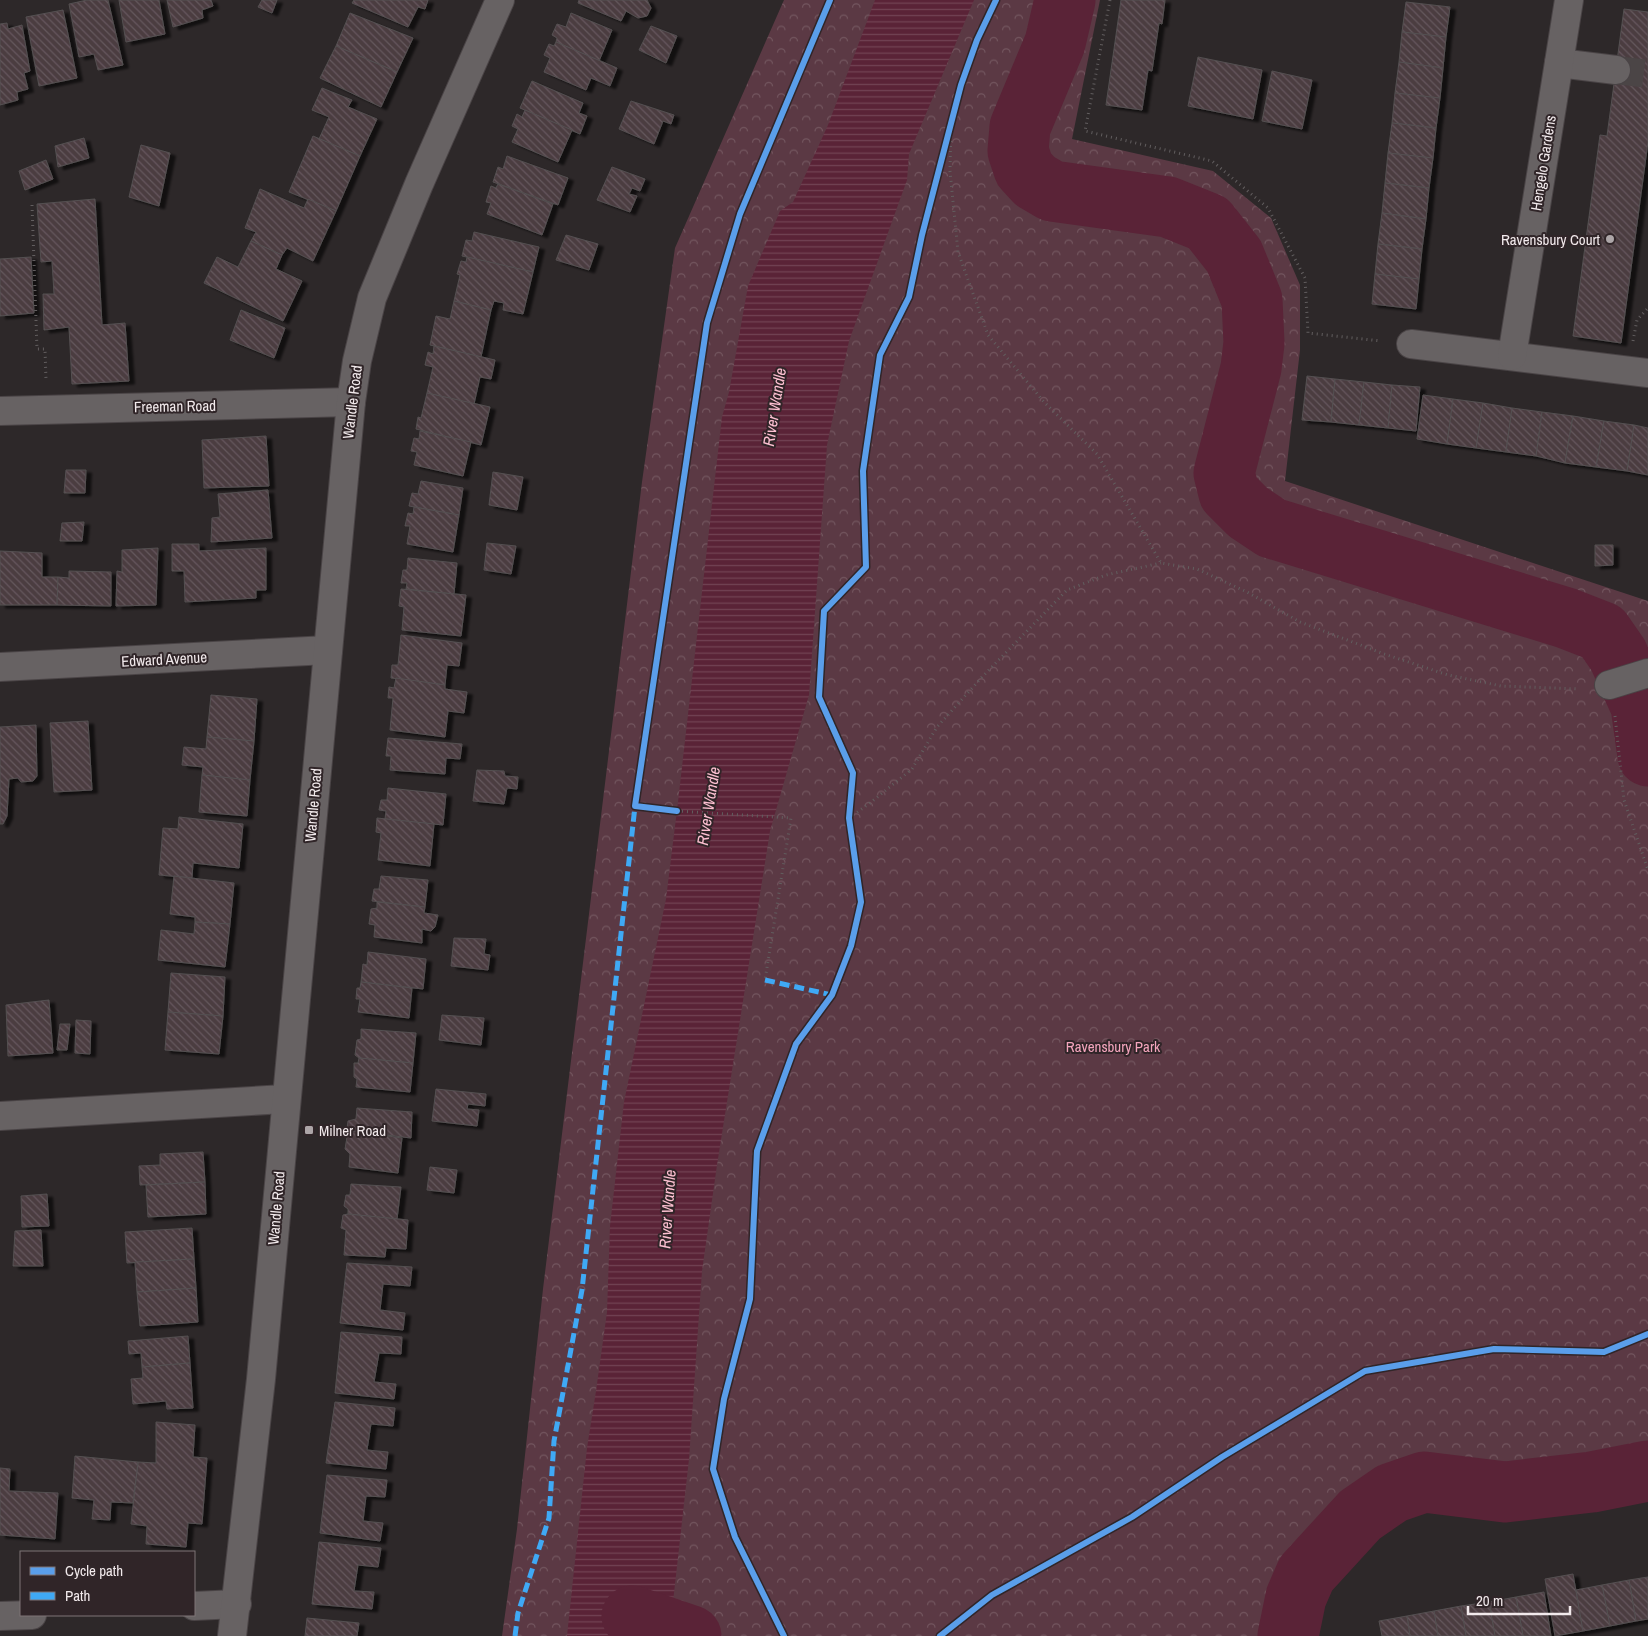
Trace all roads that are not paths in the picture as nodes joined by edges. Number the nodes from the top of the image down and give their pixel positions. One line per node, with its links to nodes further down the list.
1 (500, 0): 8 (street, Wandle Road)
2 (1569, 0): 3 (street, Hengelo Gardens)
3 (1559, 63): 4 (street); 6 (street, Hengelo Gardens)
4 (1616, 70)
5 (1411, 344): 6 (street)
6 (1512, 356): 7 (street)
7 (1648, 373)
8 (351, 402): 9 (street, Freeman Road); 10 (street, Wandle Road)
9 (0, 410)
10 (328, 650): 11 (street, Edward Avenue); 14 (street, Wandle Road)
11 (0, 667)
12 (1645, 673): 13 (street)
13 (1609, 685)
14 (285, 1100): 15 (street); 16 (street, Wandle Road)
15 (0, 1116)
16 (237, 1604): 17 (street); 20 (street, Wandle Road)
17 (195, 1606)
18 (20, 1615): 19 (street)
19 (0, 1616)
20 (232, 1636)

